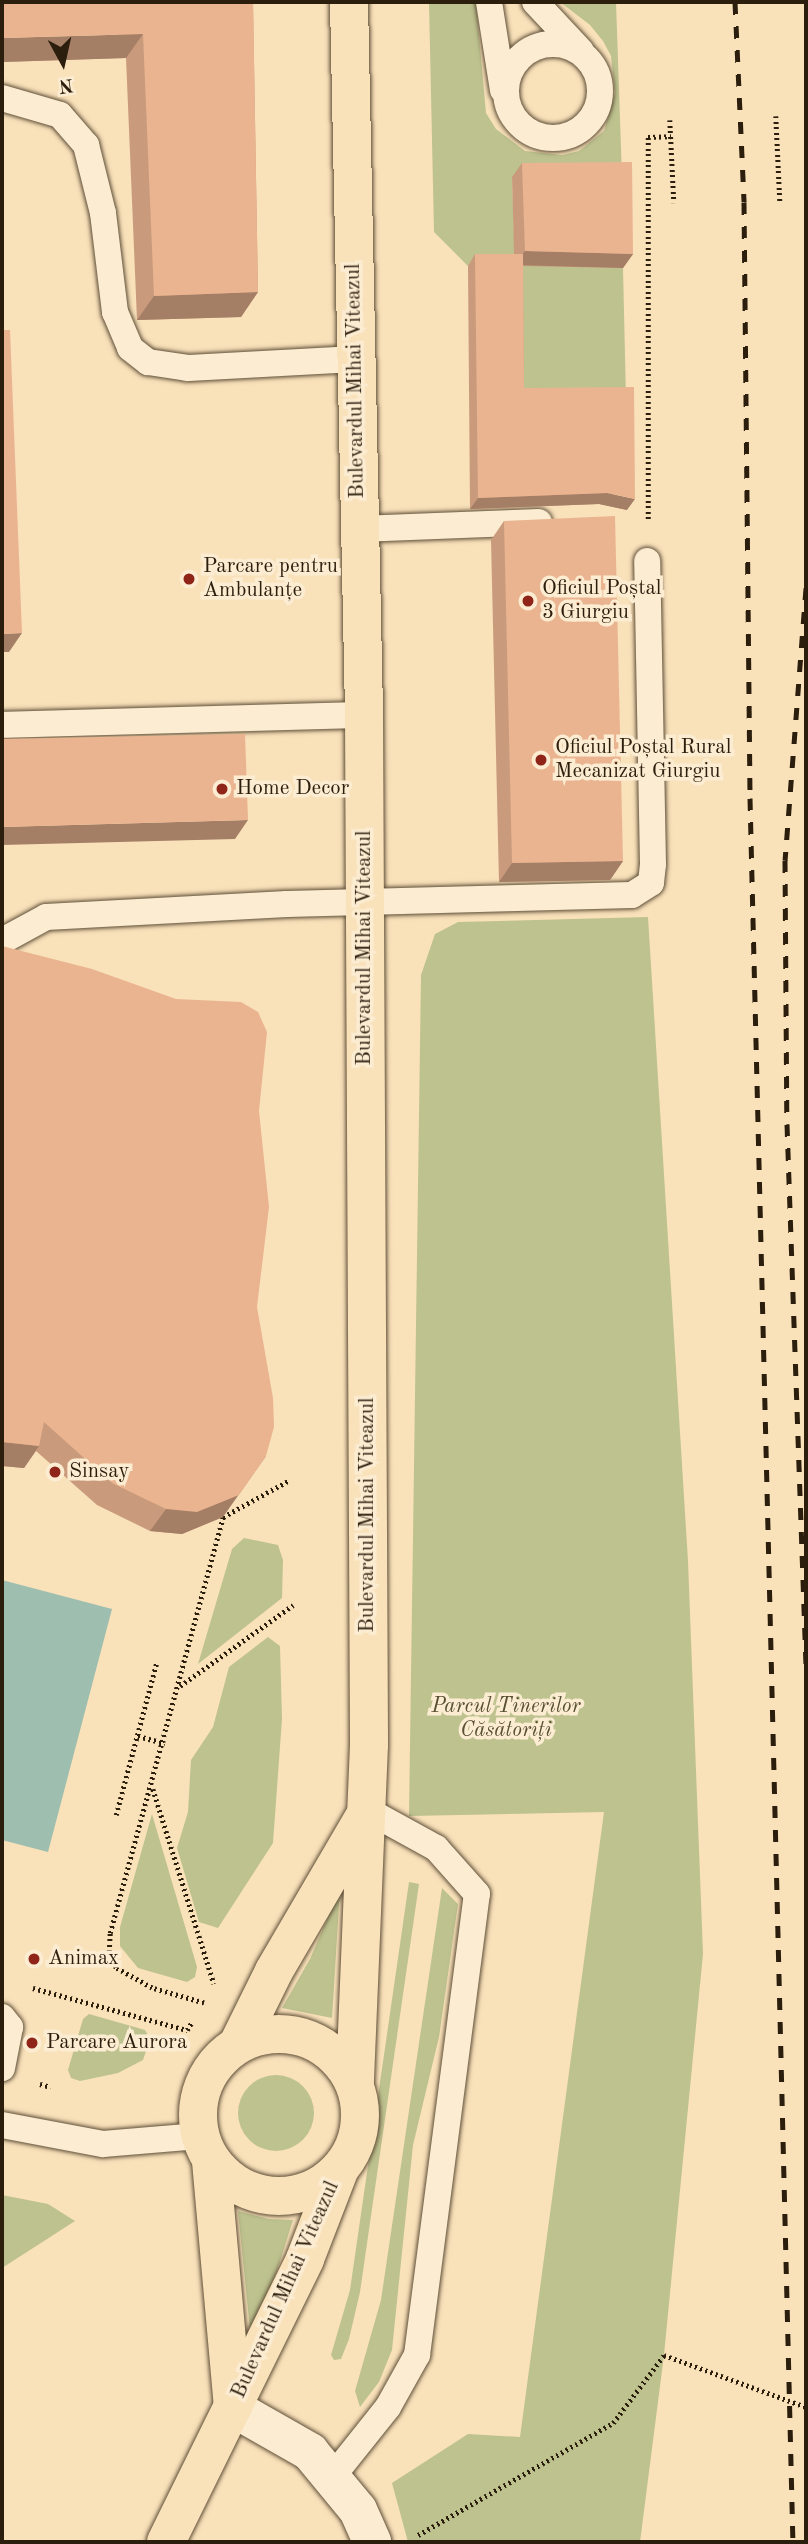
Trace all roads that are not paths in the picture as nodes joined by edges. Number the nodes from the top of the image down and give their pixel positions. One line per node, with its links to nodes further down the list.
1 (349, 2): 7 (main road, Bulevardul Mihai Viteazul)
2 (489, 2): 5 (lane)
3 (535, 2): 4 (lane)
4 (584, 55): 5 (lane); 5 (lane)
5 (505, 98)
6 (2, 99): 7 (lane)
7 (356, 359): 9 (main road, Bulevardul Mihai Viteazul)
8 (559, 521): 9 (lane)
9 (359, 529): 11 (main road, Bulevardul Mihai Viteazul)
10 (647, 561): 13 (lane)
11 (363, 715): 12 (lane); 13 (main road, Bulevardul Mihai Viteazul)
12 (2, 726)
13 (365, 902): 14 (lane); 15 (main road, Bulevardul Mihai Viteazul)
14 (2, 941)
15 (367, 1810): 17 (main road); 19 (main road, Bulevardul Mihai Viteazul); 24 (lane)
16 (2, 2017): 18 (lane)
17 (238, 2044): 19 (main road); 21 (main road)
18 (2, 2068)
19 (355, 2084): 22 (main road)
20 (2, 2125): 21 (lane)
21 (205, 2148): 22 (main road); 23 (main road, Bulevardul Mihai Viteazul)
22 (339, 2171): 23 (main road, Bulevardul Mihai Viteazul)
23 (233, 2408): 24 (street); 25 (main road, Bulevardul Mihai Viteazul)
24 (333, 2476): 26 (street)
25 (166, 2542)
26 (372, 2542)

